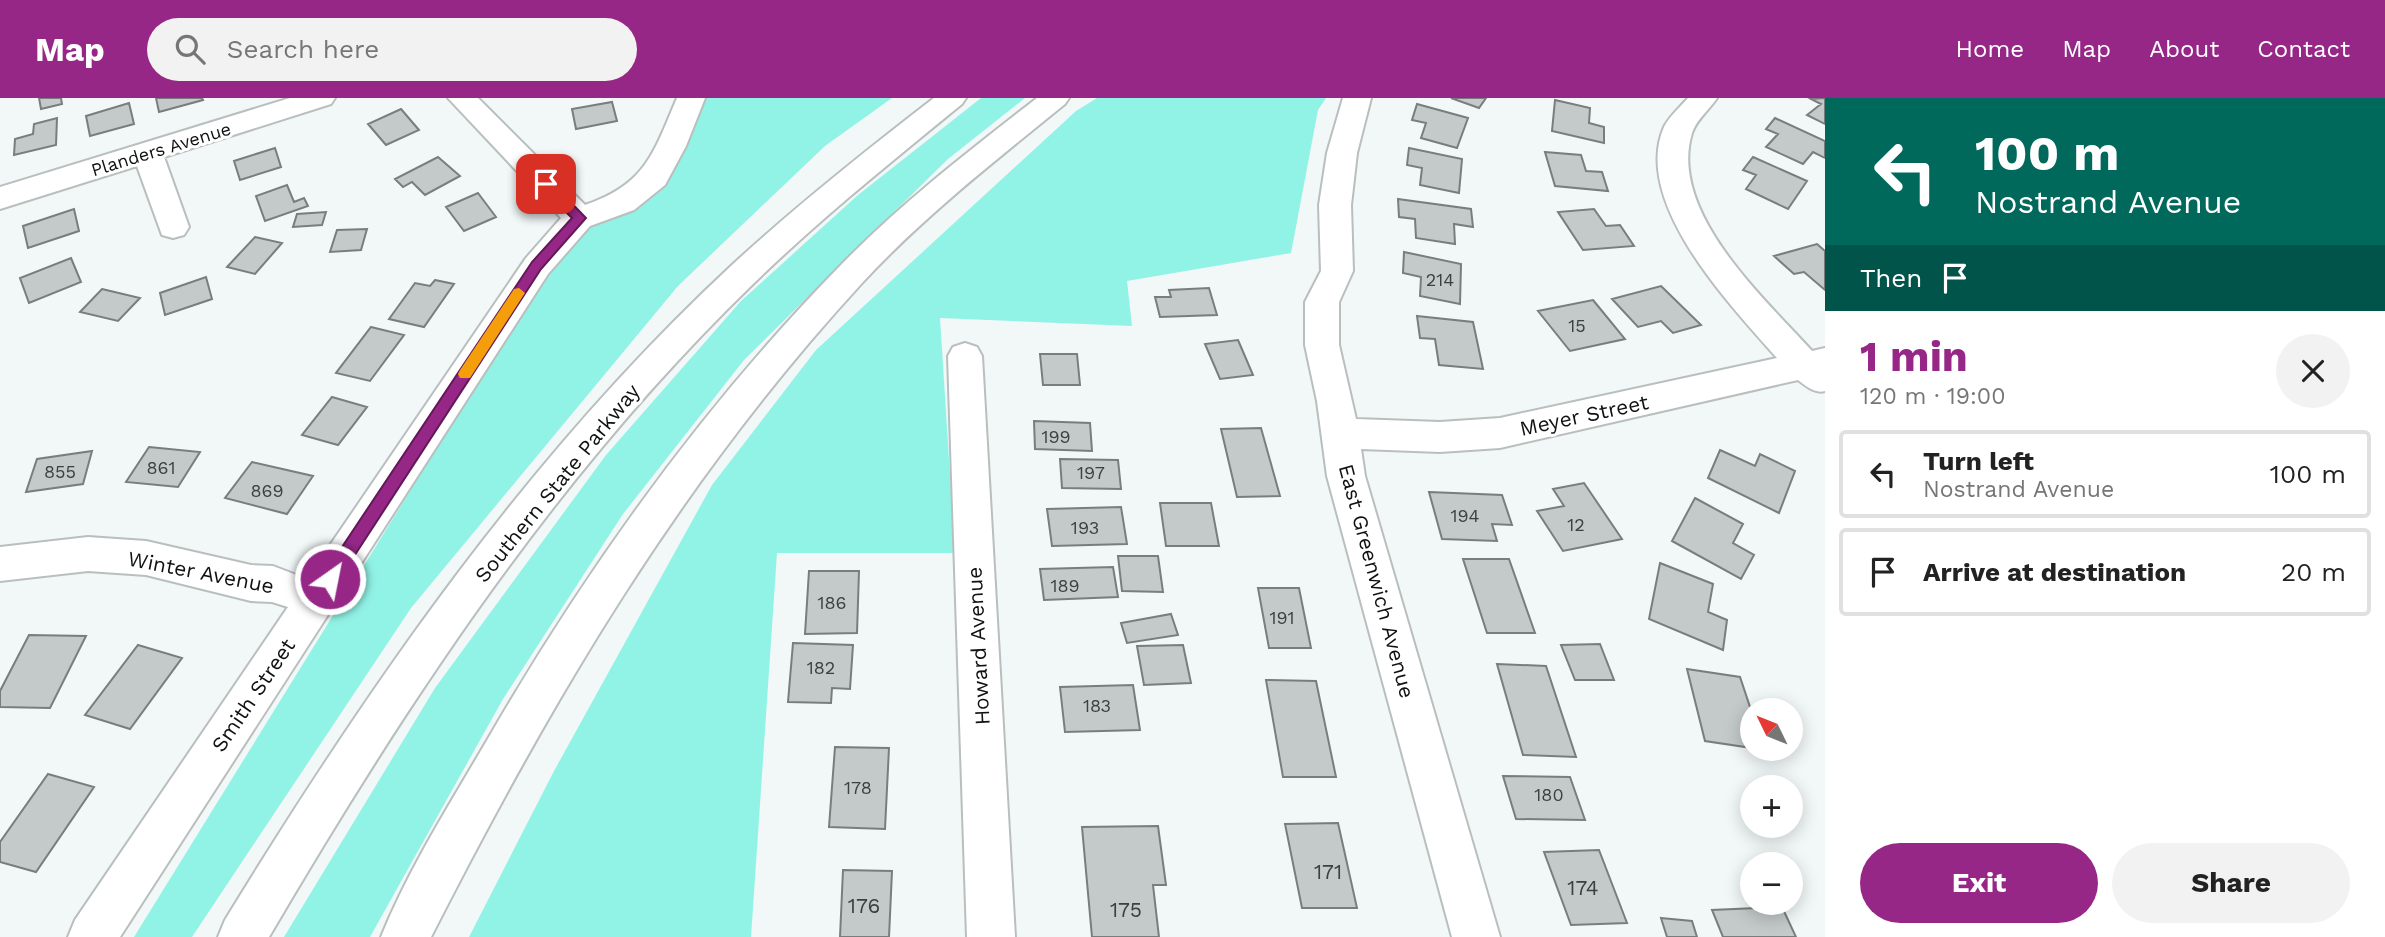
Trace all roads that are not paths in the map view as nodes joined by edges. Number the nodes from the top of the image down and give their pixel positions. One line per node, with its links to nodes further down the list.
1 (321, 98): 8 (main road, Planders Avenue)
2 (462, 98): 10 (main road)
3 (691, 98): 10 (main road)
4 (952, 98): 18 (main road, Southern State Parkway)
5 (1055, 98): 19 (main road)
6 (1357, 98): 14 (main road, East Greenwich Avenue)
7 (1703, 98): 13 (main road)
8 (148, 153): 9 (main road, Planders Avenue); 11 (main road)
9 (0, 198)
10 (579, 218): 16 (main road, Smith Street)
11 (173, 227)
12 (965, 356): 20 (main road, Howard Avenue)
13 (1818, 370): 14 (main road, Meyer Street)
14 (1339, 433): 21 (main road, East Greenwich Avenue)
15 (0, 564): 16 (main road, Winter Avenue)
16 (316, 600): 17 (main road, Smith Street)
17 (92, 937)
18 (242, 937)
19 (405, 937)
20 (991, 937)
21 (1476, 937)

